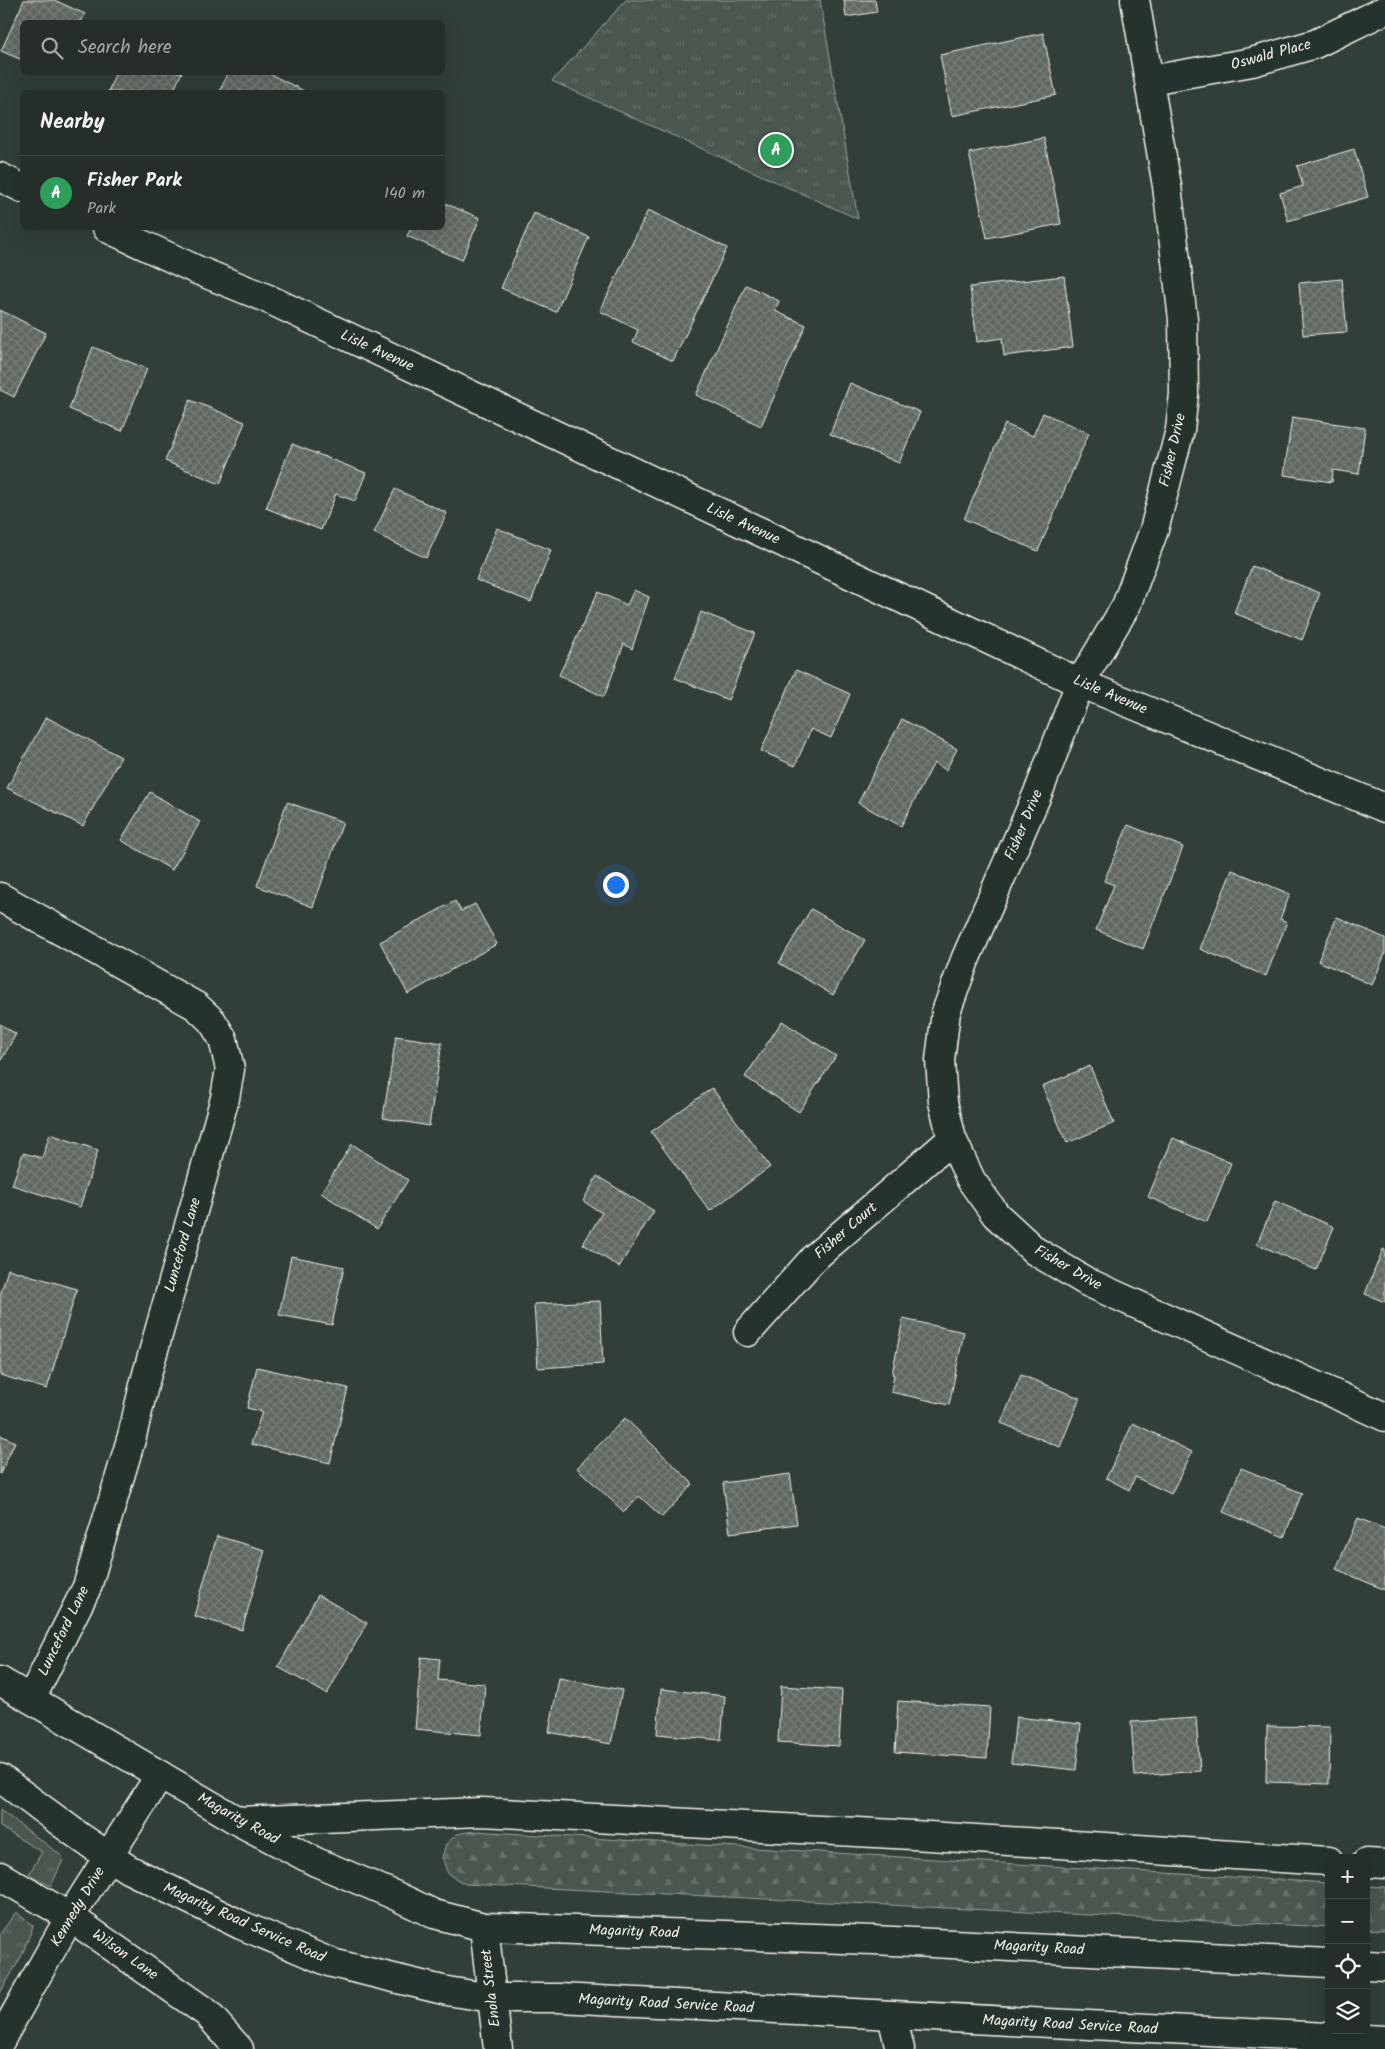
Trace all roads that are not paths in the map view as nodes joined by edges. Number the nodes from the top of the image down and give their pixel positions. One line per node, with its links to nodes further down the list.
1 (1135, 0): 3 (street, Fisher Drive)
2 (1385, 10): 3 (street, Oswald Place)
3 (1150, 80): 7 (street, Fisher Drive)
4 (0, 177): 5 (street)
5 (20, 187)
6 (111, 230): 7 (street, Lisle Avenue)
7 (1080, 683): 8 (street, Lisle Avenue); 10 (street, Fisher Drive)
8 (1385, 808)
9 (0, 896): 14 (street, Lunceford Lane)
10 (952, 1139): 11 (street, Fisher Court); 12 (street, Fisher Drive)
11 (748, 1332)
12 (1385, 1417)
13 (0, 1681): 14 (street, Magarity Road)
14 (31, 1699): 15 (street, Magarity Road)
15 (160, 1775): 17 (street, Magarity Road); 18 (street, Kennedy Drive)
16 (0, 1778): 18 (street, Magarity Road Service Road)
17 (238, 1821): 19 (street); 24 (street, Magarity Road)
18 (109, 1856): 23 (street, Kennedy Drive); 28 (street, Magarity Road Service Road)
19 (1325, 1861)
20 (1370, 1863): 21 (street)
21 (1385, 1864)
22 (0, 1876): 23 (street, Wilson Lane)
23 (70, 1917): 31 (street, Kennedy Drive); 32 (street, Wilson Lane)
24 (484, 1927): 25 (street, Magarity Road); 28 (street, Enola Street)
25 (1325, 1963)
26 (1370, 1965): 27 (street)
27 (1385, 1966)
28 (492, 1998): 29 (street, Magarity Road Service Road); 33 (street, Enola Street)
29 (892, 2016): 30 (street, Magarity Road Service Road); 34 (street)
30 (1385, 2040)
31 (0, 2042)
32 (238, 2049)
33 (498, 2049)
34 (900, 2049)

